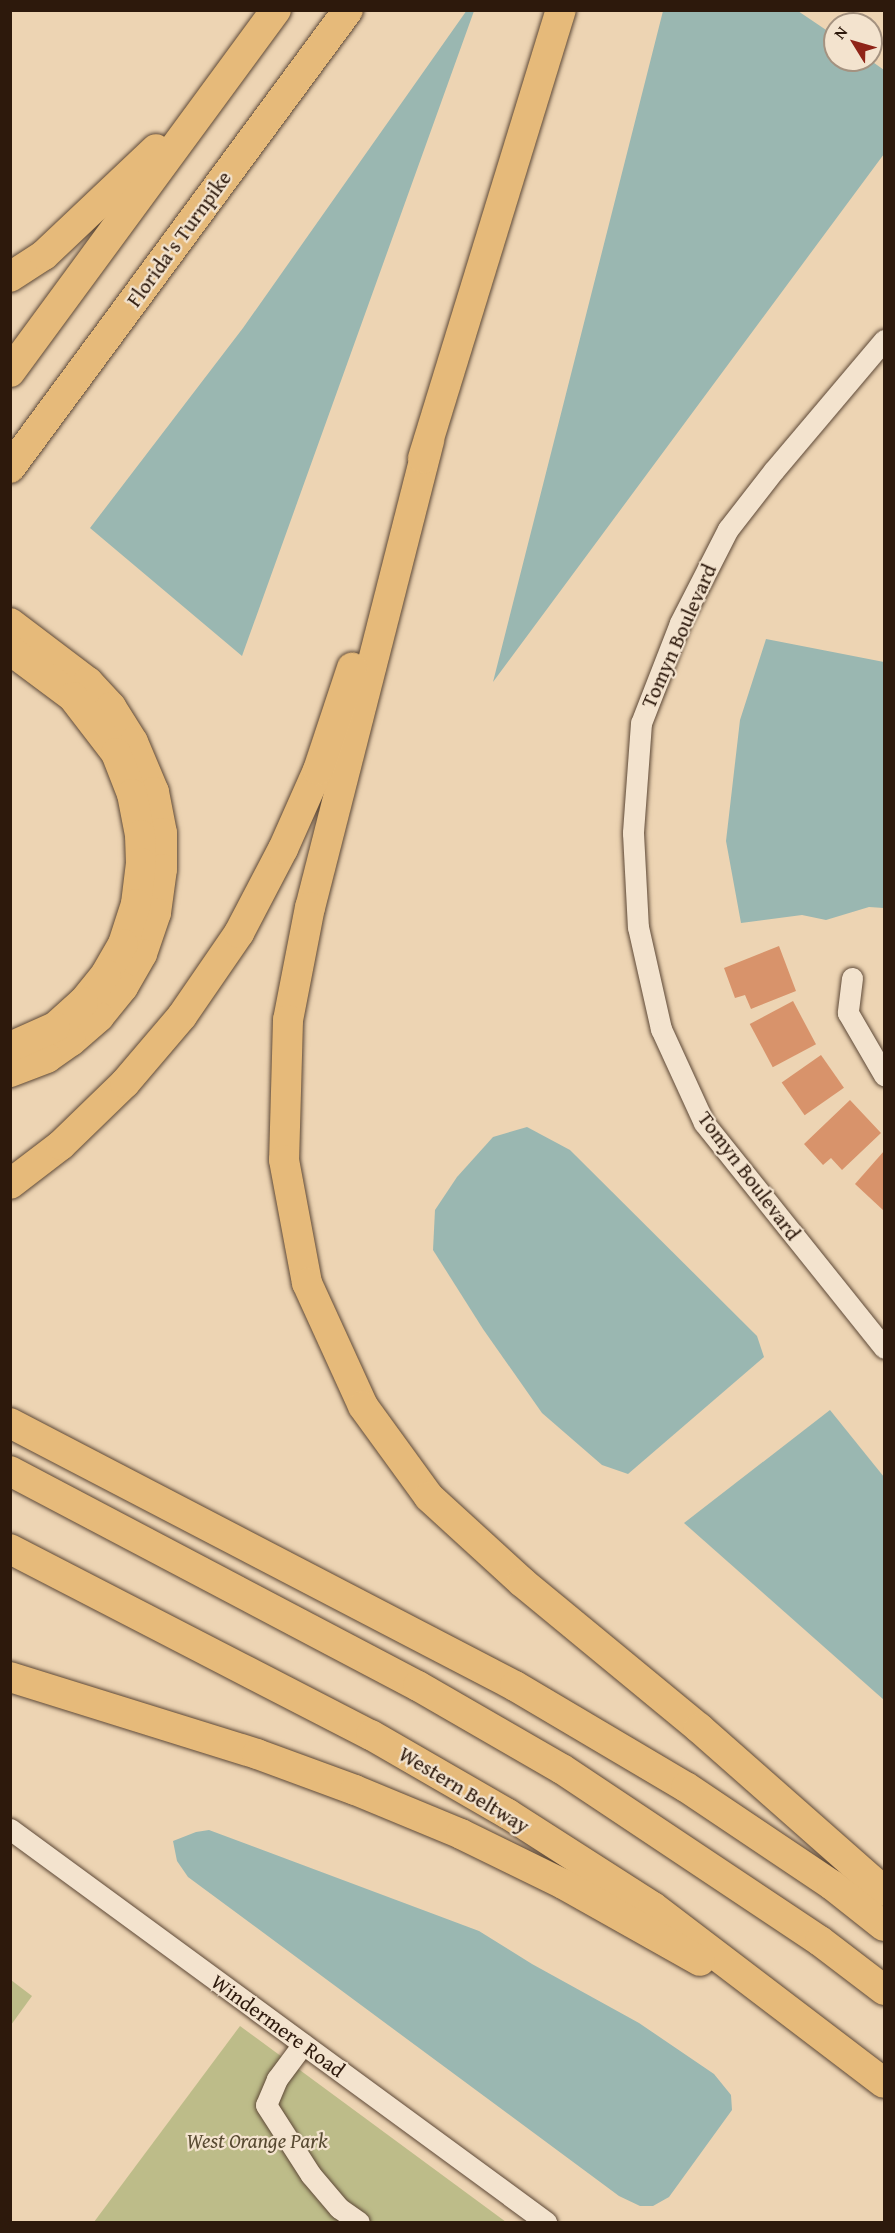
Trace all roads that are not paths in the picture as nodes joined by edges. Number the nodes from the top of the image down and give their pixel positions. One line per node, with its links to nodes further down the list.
1 (276, 10): 4 (highway)
2 (348, 10): 8 (highway, Florida's Turnpike)
3 (561, 10): 11 (highway)
4 (220, 86): 5 (highway); 7 (highway)
5 (10, 278)
6 (885, 340): 17 (street, Tomyn Boulevard)
7 (10, 372)
8 (10, 468)
9 (10, 623): 14 (highway)
10 (10, 650): 13 (highway)
11 (328, 781): 16 (highway); 23 (highway)
12 (852, 978): 15 (street)
13 (10, 1047)
14 (10, 1072)
15 (885, 1075)
16 (10, 1184)
17 (885, 1348)
18 (10, 1423): 24 (highway)
19 (10, 1471): 25 (highway)
20 (10, 1549): 26 (highway, Western Beltway)
21 (10, 1677): 26 (highway)
22 (10, 1829): 27 (street, Windermere Road)
23 (885, 1892)
24 (885, 1926)
25 (885, 1990)
26 (801, 2019): 28 (highway, Western Beltway)
27 (303, 2044): 29 (street); 30 (street, Windermere Road)
28 (885, 2083)
29 (360, 2223)
30 (546, 2223)

